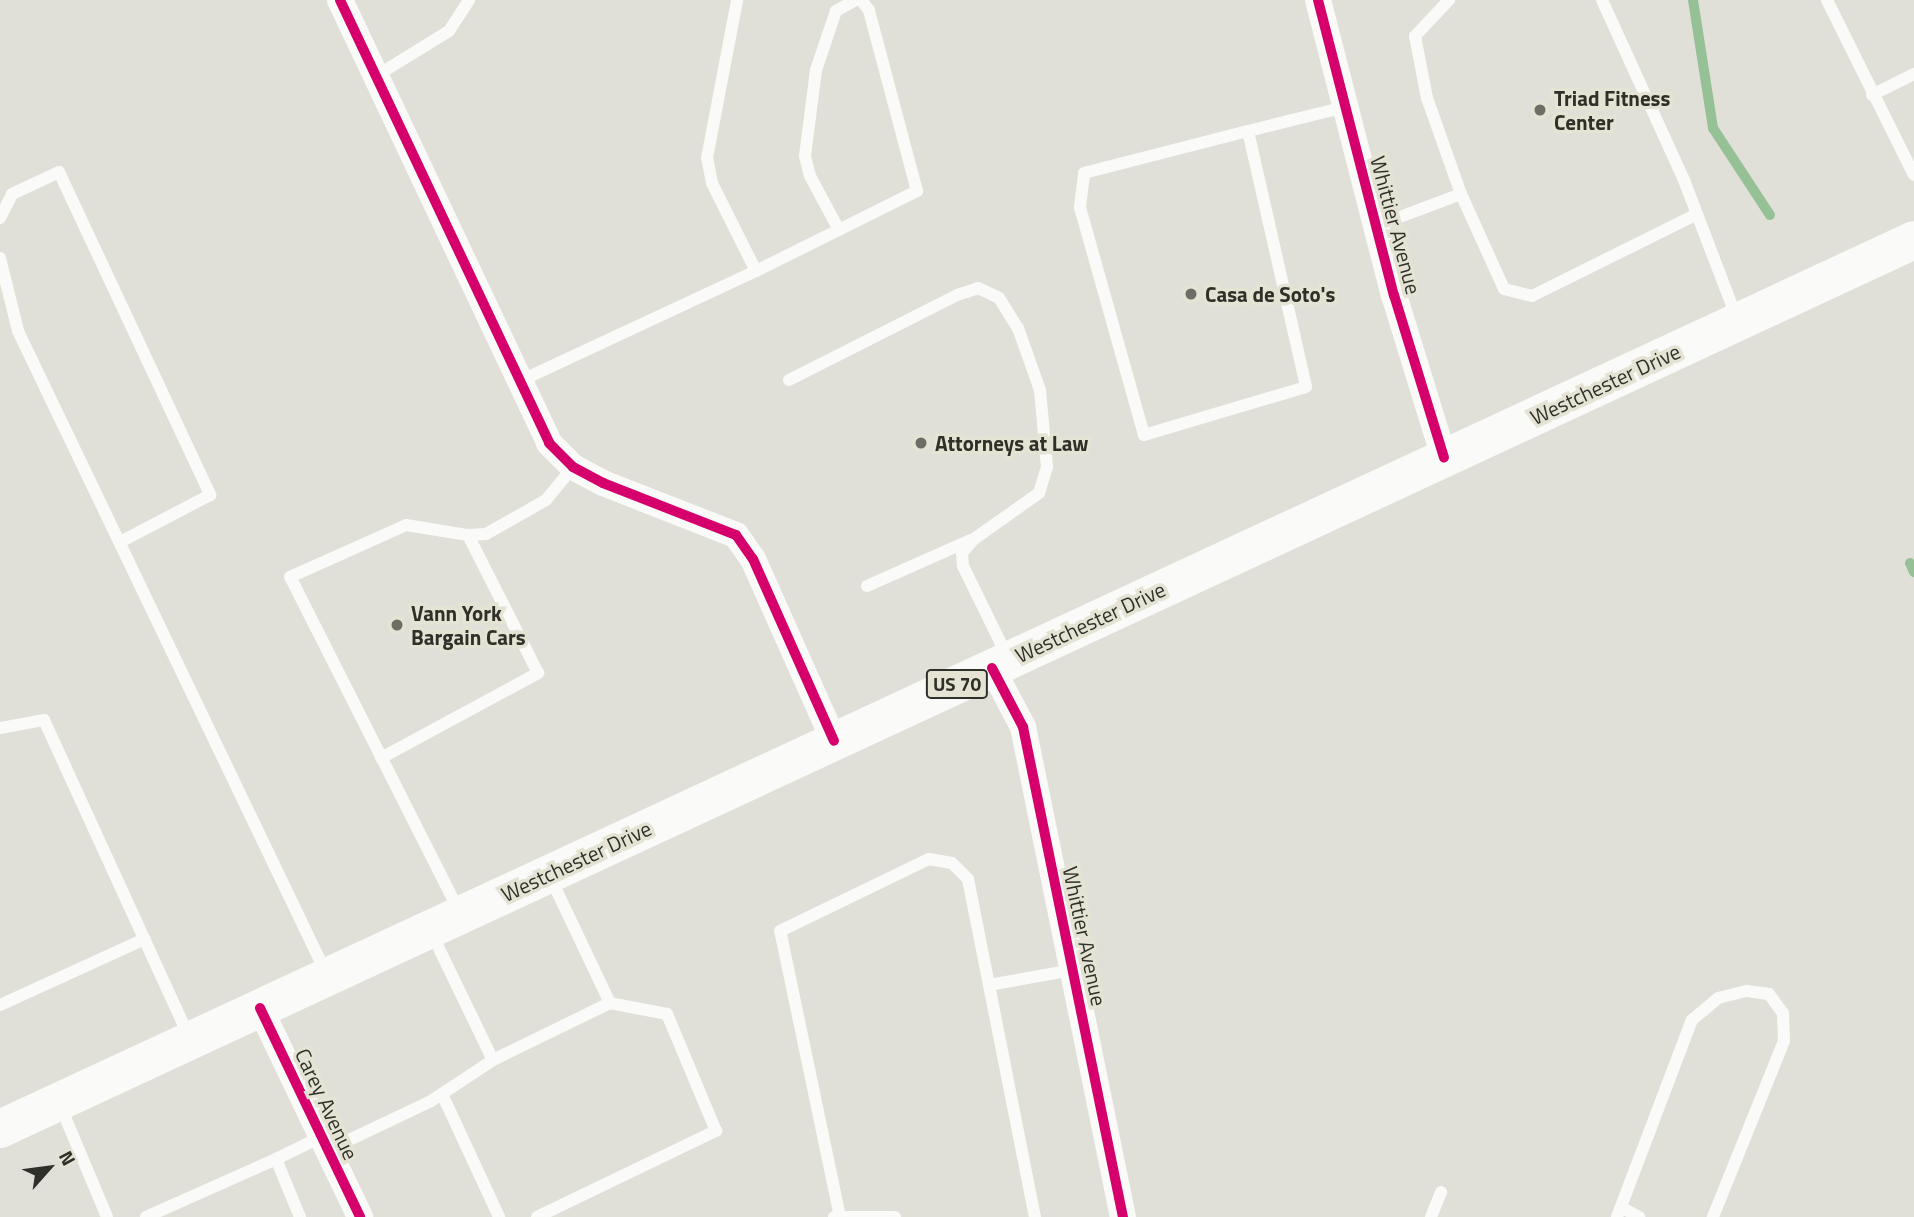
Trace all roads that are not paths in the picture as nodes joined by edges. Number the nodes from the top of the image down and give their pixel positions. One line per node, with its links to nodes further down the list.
1 (340, 0): 11 (street)
2 (469, 0): 11 (lane)
3 (737, 0): 23 (lane)
4 (856, 0): 20 (lane)
5 (861, 0): 20 (lane)
6 (1318, 0): 13 (street, Whittier Avenue)
7 (1450, 0): 16 (lane)
8 (1602, 0): 17 (lane)
9 (1827, 0): 12 (lane)
10 (1914, 74): 12 (lane)
11 (376, 76): 25 (street)
12 (1872, 94): 15 (lane)
13 (1345, 107): 14 (lane); 19 (street, Whittier Avenue)
14 (1248, 131): 14 (lane)
15 (1914, 175)
16 (1461, 194): 17 (lane); 19 (lane)
17 (1697, 214): 24 (lane)
18 (0, 218): 31 (lane)
19 (1376, 226): 27 (street, Whittier Avenue)
20 (839, 230): 23 (lane)
21 (1914, 240): 24 (main road, Westchester Drive / US 70)
22 (0, 258): 31 (lane)
23 (756, 271): 25 (lane)
24 (1738, 322): 27 (main road, Westchester Drive / US 70)
25 (520, 380): 28 (street)
26 (789, 380): 30 (lane)
27 (1444, 458): 33 (main road, Westchester Drive / US 70)
28 (573, 467): 29 (lane); 35 (street)
29 (468, 536): 36 (lane); 36 (lane)
30 (974, 538): 32 (lane); 33 (lane)
31 (120, 542): 41 (lane)
32 (867, 586)
33 (1001, 664): 35 (main road, Westchester Drive / US 70); 40 (street, Whittier Avenue)
34 (0, 728): 39 (lane)
35 (834, 741): 37 (main road, Westchester Drive / US 70)
36 (381, 758): 38 (lane)
37 (549, 874): 38 (main road, Westchester Drive / US 70); 43 (lane)
38 (445, 922): 41 (main road, Westchester Drive / US 70); 47 (lane)
39 (145, 939): 44 (lane); 46 (lane)
40 (1072, 970): 42 (lane); 64 (street, Whittier Avenue)
41 (328, 976): 45 (main road, Westchester Drive / US 70)
42 (989, 985): 55 (lane); 63 (lane)
43 (610, 1003): 47 (lane); 61 (lane)
44 (0, 1005)
45 (260, 1008): 46 (main road, Westchester Drive / US 70); 51 (street, Carey Avenue)
46 (191, 1040): 49 (main road, Westchester Drive / US 70)
47 (493, 1060): 48 (lane)
48 (442, 1094): 51 (lane); 60 (lane)
49 (59, 1102): 50 (main road, Westchester Drive / US 70); 56 (lane)
50 (0, 1129)
51 (324, 1143): 52 (lane); 59 (street, Carey Avenue)
52 (276, 1159): 57 (lane); 58 (lane)
53 (1441, 1192): 65 (lane)
54 (1619, 1212): 66 (lane); 67 (lane)
55 (838, 1216): 62 (lane)
56 (107, 1217)
57 (146, 1217)
58 (300, 1217)
59 (360, 1217)
60 (499, 1217)
61 (537, 1217)
62 (895, 1217)
63 (1035, 1217)
64 (1123, 1217)
65 (1431, 1217)
66 (1639, 1217)
67 (1713, 1217)

